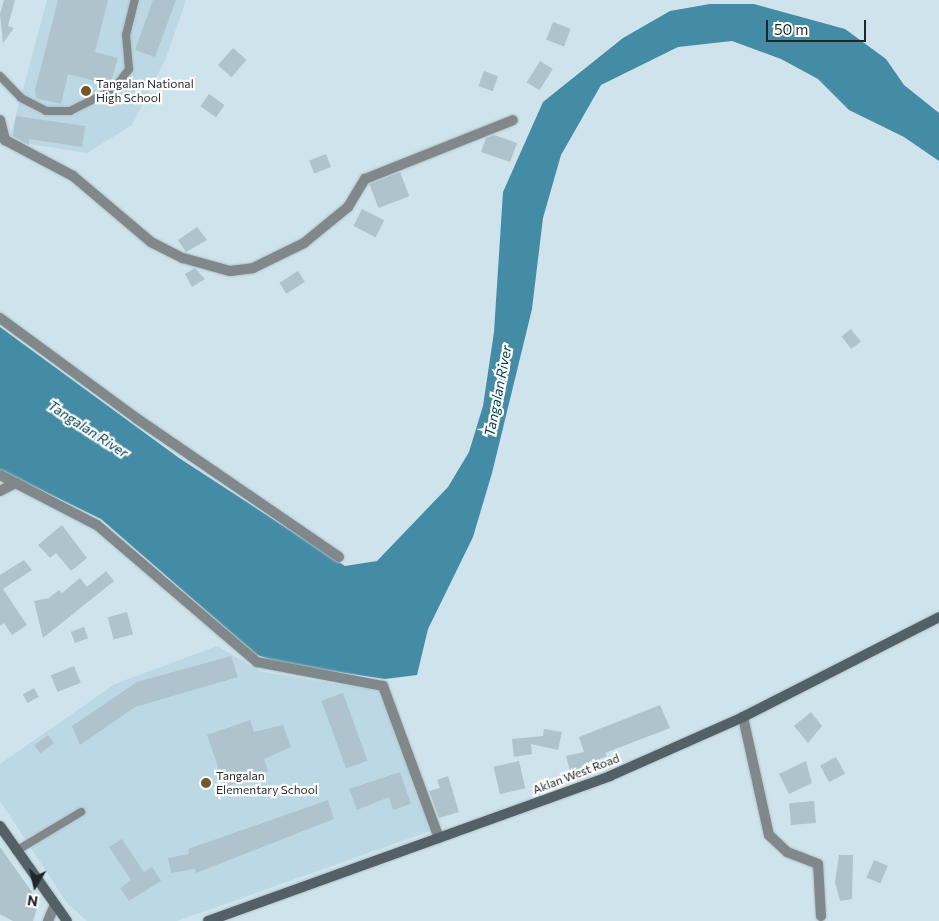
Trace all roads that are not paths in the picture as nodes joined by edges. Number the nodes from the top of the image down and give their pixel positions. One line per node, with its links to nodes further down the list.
1 (136, 0): 2 (lane)
2 (0, 76)
3 (0, 120): 4 (street)
4 (513, 120)
5 (0, 318): 9 (street)
6 (0, 475): 7 (street)
7 (16, 483): 8 (street); 14 (street)
8 (0, 491)
9 (339, 557)
10 (939, 617): 11 (main road, Aklan West Road)
11 (743, 717): 14 (main road, Aklan West Road); 17 (street)
12 (82, 812): 15 (lane)
13 (0, 826): 15 (main road)
14 (439, 838): 20 (main road, Aklan West Road)
15 (16, 851): 16 (main road)
16 (54, 907): 18 (street); 19 (main road)
17 (821, 916)
18 (48, 921)
19 (67, 921)
20 (208, 921)

